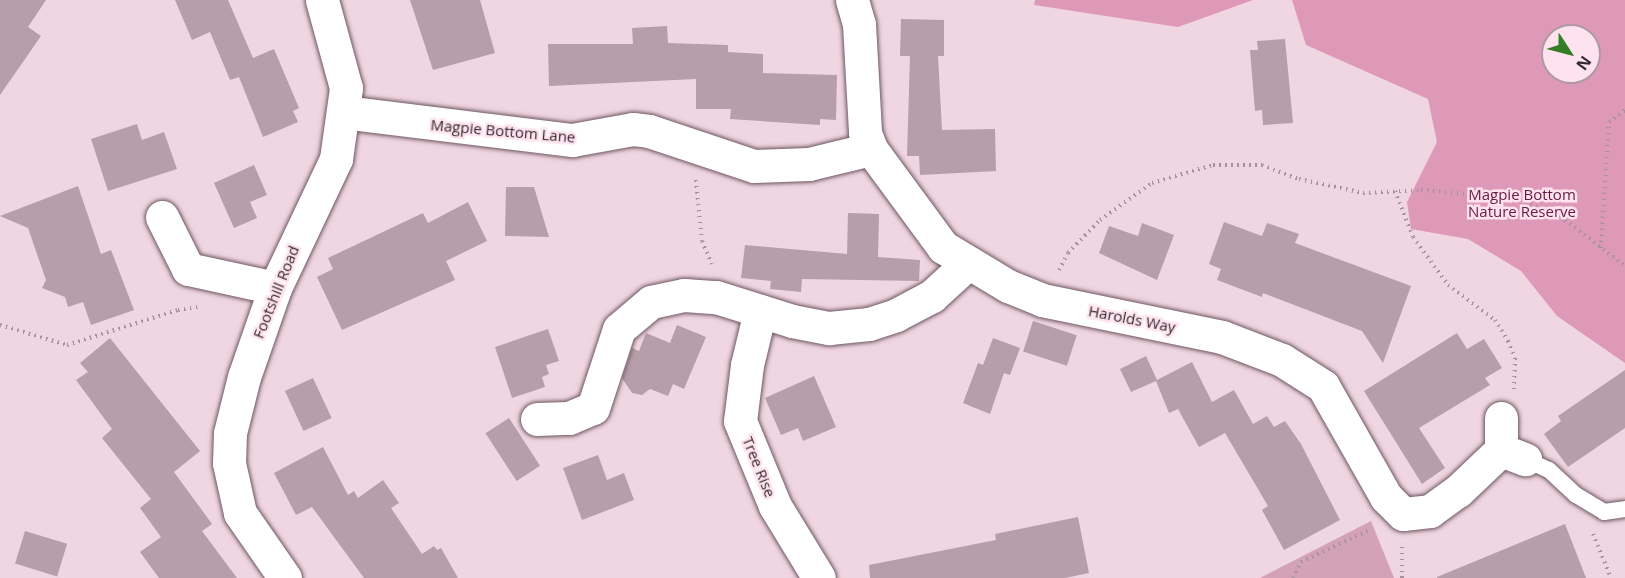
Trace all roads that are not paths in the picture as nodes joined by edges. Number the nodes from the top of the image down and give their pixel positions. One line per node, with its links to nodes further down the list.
1 (322, 0): 3 (street, Footshill Road)
2 (852, 0): 4 (street, Harolds Way)
3 (343, 112): 4 (street, Magpie Bottom Lane); 7 (street, Footshill Road)
4 (871, 149): 6 (street, Harolds Way)
5 (162, 218): 7 (street)
6 (968, 263): 8 (street); 10 (street, Harolds Way)
7 (275, 288): 12 (street, Footshill Road)
8 (760, 311): 9 (street); 13 (street, Tree Rise)
9 (537, 419)
10 (1509, 443): 11 (lane)
11 (1625, 508)
12 (285, 578)
13 (819, 578)

